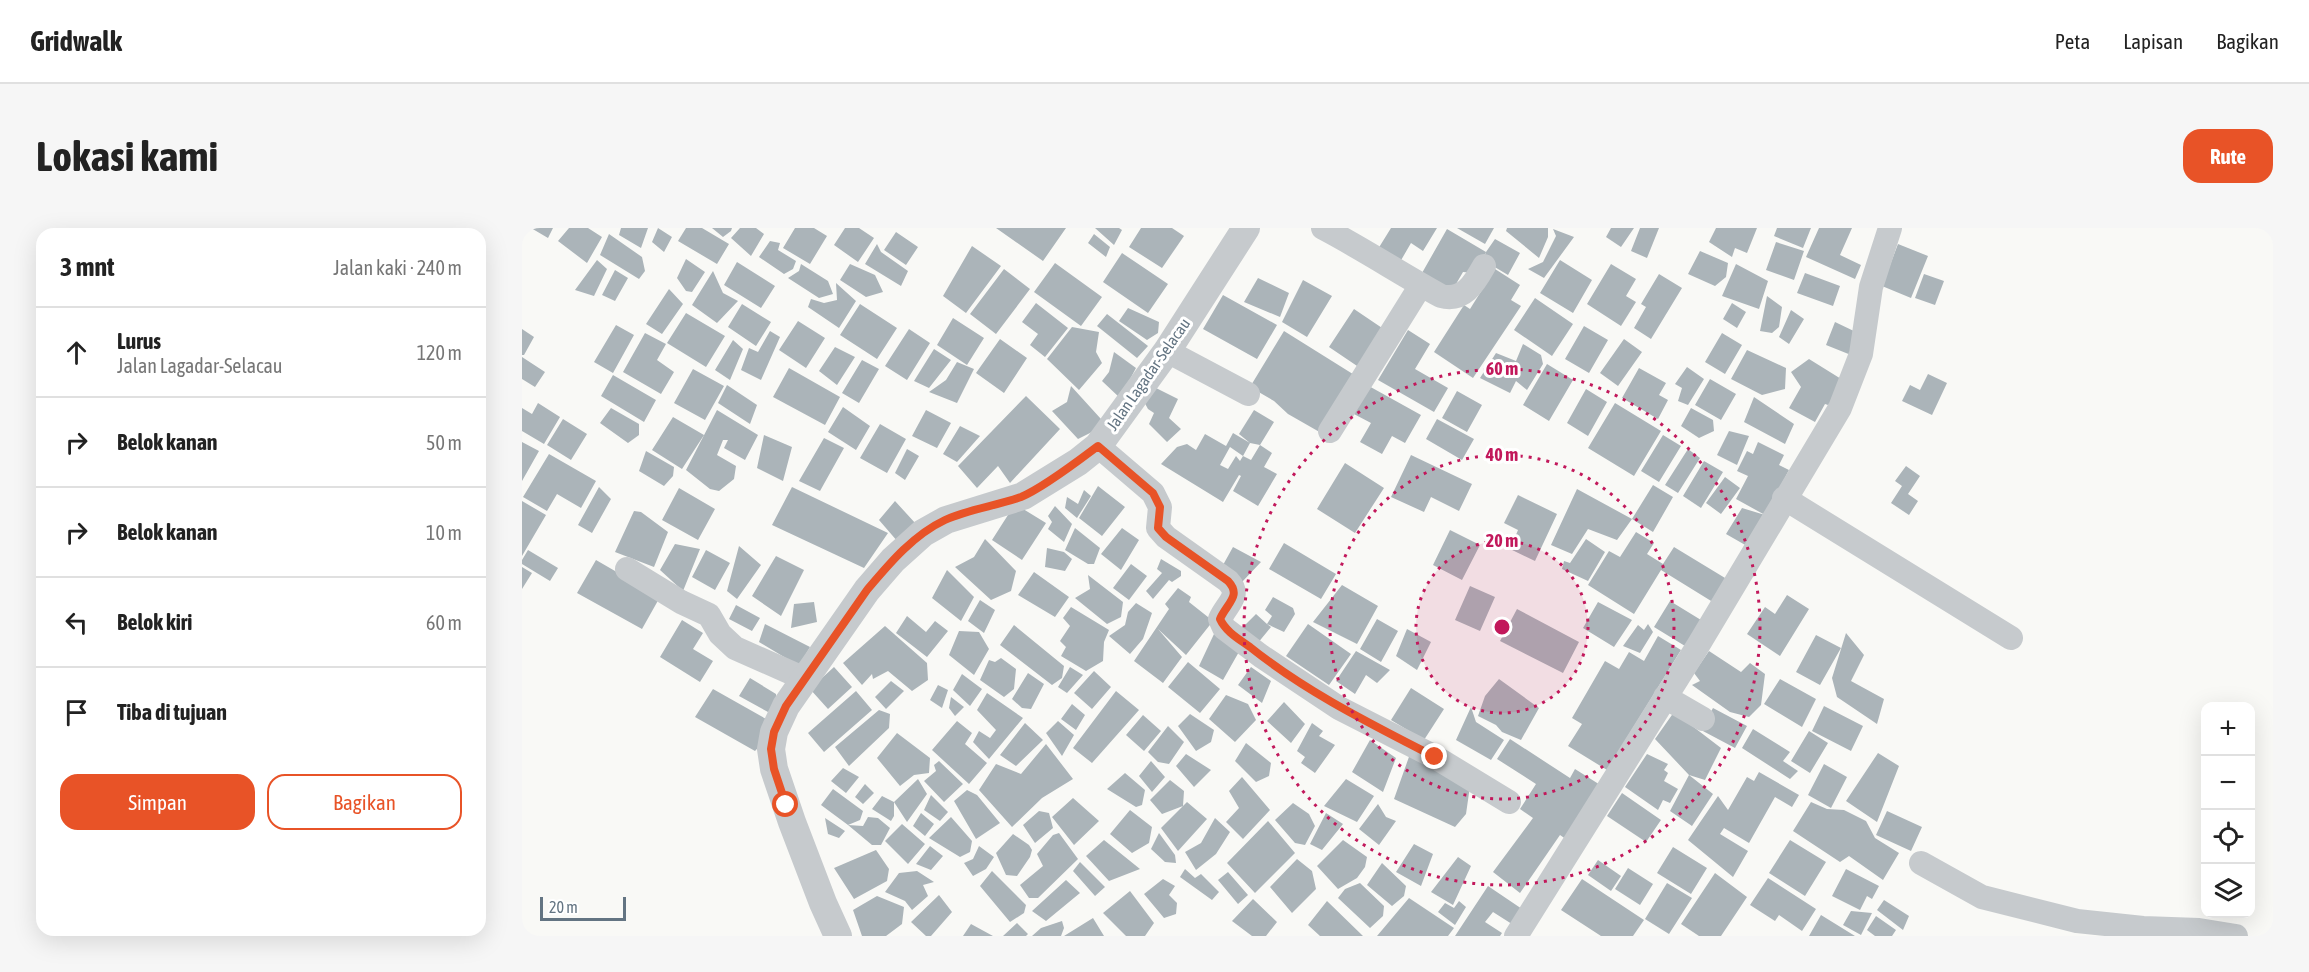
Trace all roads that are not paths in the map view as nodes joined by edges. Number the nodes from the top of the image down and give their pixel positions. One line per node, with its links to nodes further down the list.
1 (1246, 228): 6 (street, Jalan Lagadar-Selacau)
2 (1323, 228): 5 (street)
3 (1890, 228): 10 (street)
4 (1484, 266): 5 (street)
5 (1421, 285): 8 (street)
6 (1167, 351): 7 (street); 9 (street, Jalan Lagadar-Selacau)
7 (1248, 394)
8 (1330, 431)
9 (1098, 446): 13 (street, Jalan Lagadar-Selacau); 16 (street)
10 (1784, 498): 12 (street); 14 (street)
11 (627, 569): 13 (street)
12 (2011, 638)
13 (805, 679): 18 (street, Jalan Lagadar-Selacau)
14 (1665, 698): 15 (street); 19 (street)
15 (1703, 719)
16 (1509, 802)
17 (1921, 863): 20 (street)
18 (838, 936)
19 (1516, 936)
20 (2236, 936)

